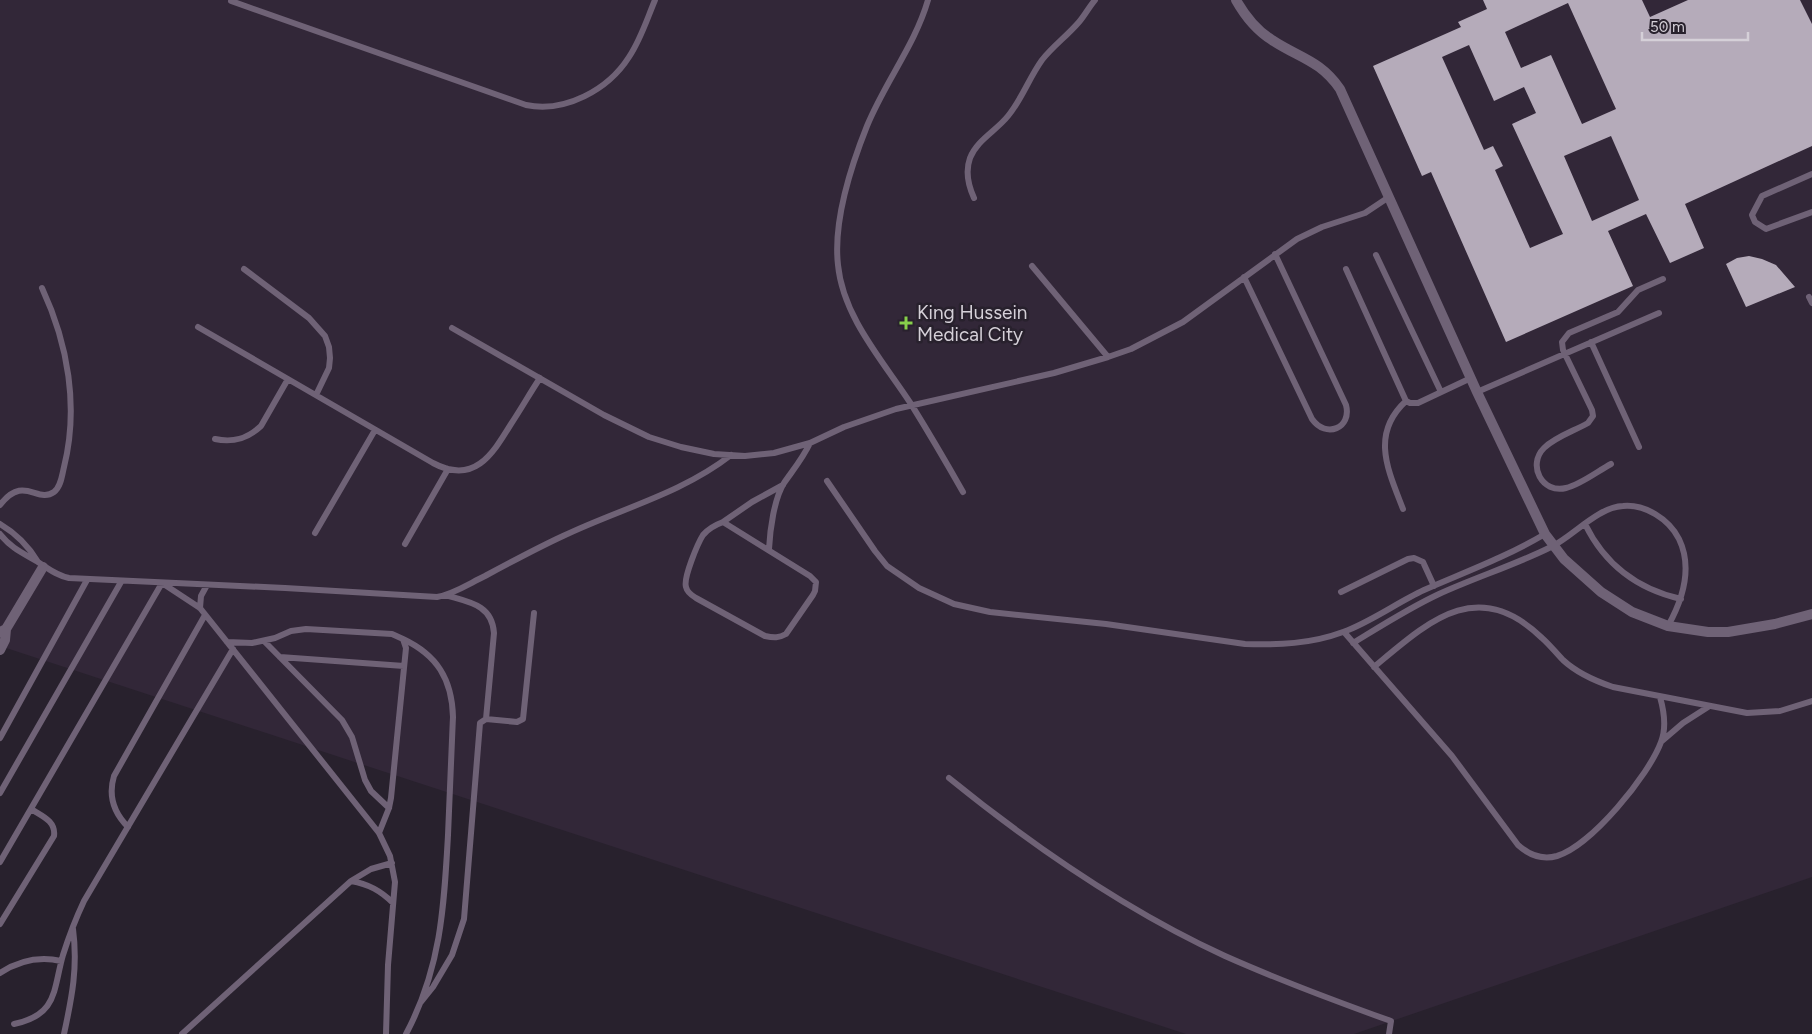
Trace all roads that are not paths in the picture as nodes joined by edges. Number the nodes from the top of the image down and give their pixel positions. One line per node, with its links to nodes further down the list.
1 (231, 0): 2 (lane)
2 (655, 0)
3 (928, 0): 31 (lane)
4 (1094, 0): 8 (lane)
5 (1236, 0): 7 (street)
6 (1812, 174): 9 (lane)
7 (1389, 197): 10 (lane); 25 (street)
8 (974, 198)
9 (1812, 212)
10 (1275, 254): 15 (lane); 15 (lane)
11 (1376, 255): 27 (lane)
12 (1032, 266): 23 (lane)
13 (244, 269): 29 (lane)
14 (1346, 269): 30 (lane)
15 (1244, 277): 23 (lane)
16 (1663, 279): 22 (lane)
17 (42, 288): 42 (lane)
18 (1659, 313): 21 (lane)
19 (198, 327): 26 (lane)
20 (452, 328): 24 (lane)
21 (1591, 342): 22 (lane); 35 (lane)
22 (1564, 353): 28 (lane); 37 (lane)
23 (1108, 358): 31 (lane)
24 (540, 378): 36 (lane); 38 (lane)
25 (1471, 378): 27 (lane); 28 (street)
26 (288, 379): 29 (lane); 33 (lane)
27 (1441, 392): 30 (lane)
28 (1477, 392): 49 (street)
29 (316, 395): 32 (lane)
30 (1406, 401): 43 (lane)
31 (911, 405): 34 (lane); 41 (lane)
32 (375, 430): 38 (lane); 47 (lane)
33 (215, 439)
34 (810, 443): 36 (lane); 40 (lane)
35 (1639, 447)
36 (731, 455): 60 (lane)
37 (1610, 464)
38 (448, 470): 50 (lane)
39 (827, 481): 67 (lane)
40 (783, 484): 44 (lane); 52 (lane)
41 (963, 492)
42 (0, 504)
43 (1403, 509)
44 (722, 522): 52 (lane); 52 (lane)
45 (0, 524): 53 (lane)
46 (1585, 524): 51 (lane); 61 (lane); 61 (lane)
47 (315, 533)
48 (0, 534): 53 (lane)
49 (1545, 534): 51 (street); 58 (lane)
50 (405, 544)
51 (1553, 546): 66 (street); 72 (lane)
52 (768, 549)
53 (41, 564): 54 (lane); 69 (street)
54 (87, 580): 55 (lane); 81 (lane)
55 (121, 582): 56 (lane); 84 (lane)
56 (162, 583): 57 (lane); 62 (lane); 86 (lane)
57 (207, 585): 60 (lane); 62 (lane)
58 (1434, 586): 59 (lane); 67 (lane)
59 (1341, 592)
60 (445, 595): 80 (lane)
61 (1681, 599): 66 (lane)
62 (200, 608): 65 (lane)
63 (534, 613): 80 (lane)
64 (1812, 614): 66 (street)
65 (205, 615): 71 (lane); 87 (lane)
66 (1668, 626)
67 (1344, 632): 72 (lane)
68 (403, 639): 70 (lane); 75 (lane); 97 (lane)
69 (2, 640)
70 (264, 641): 71 (lane); 74 (lane)
71 (227, 642): 73 (lane)
72 (1353, 643): 76 (lane)
73 (233, 649): 87 (lane); 88 (lane)
74 (280, 657): 75 (lane); 85 (lane)
75 (404, 666): 85 (lane)
76 (1374, 667): 77 (lane); 82 (lane)
77 (1660, 697): 79 (lane); 82 (lane)
78 (1812, 701): 79 (lane)
79 (1708, 707): 82 (lane)
80 (486, 718): 97 (lane)
81 (0, 738)
82 (1661, 742)
83 (948, 778): 103 (lane)
84 (0, 793)
85 (389, 808): 88 (lane)
86 (31, 809): 89 (lane); 93 (lane)
87 (128, 827): 94 (lane)
88 (379, 833): 90 (lane)
89 (0, 862)
90 (392, 863): 91 (lane); 92 (lane)
91 (351, 881): 92 (lane); 100 (lane)
92 (393, 903): 101 (lane)
93 (0, 924)
94 (72, 927): 95 (lane); 99 (lane)
95 (62, 961): 96 (lane); 98 (lane)
96 (0, 973)
97 (421, 1002): 102 (lane)
98 (14, 1024)
99 (64, 1034)
100 (182, 1034)
101 (386, 1034)
102 (406, 1034)
103 (1388, 1034)

